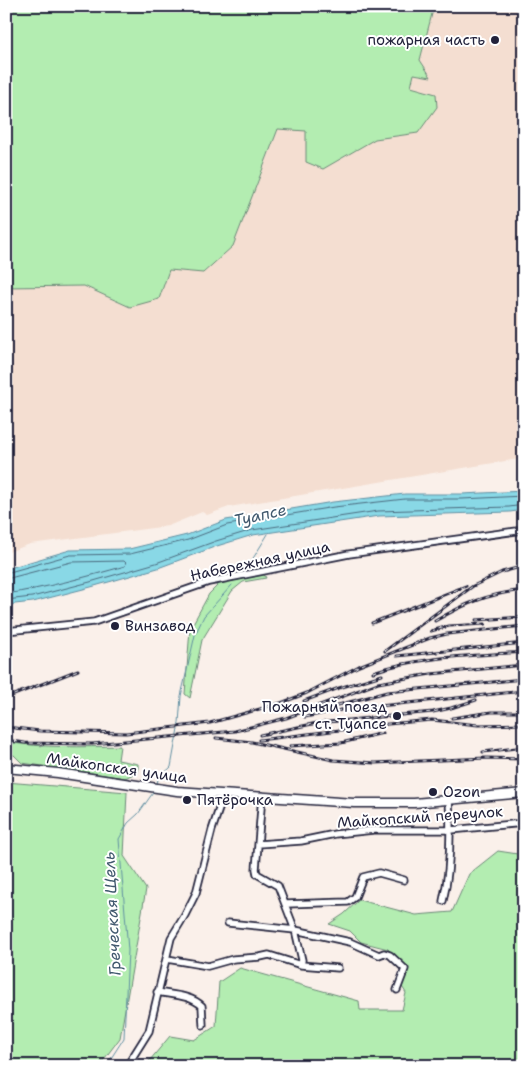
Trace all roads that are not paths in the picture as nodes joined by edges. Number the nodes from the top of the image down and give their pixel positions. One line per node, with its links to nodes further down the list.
1 (524, 530): 2 (street, Набережная улица)
2 (6, 631)
3 (6, 768): 4 (main road, Майкопская улица)
4 (224, 794): 6 (main road, Майкопская улица); 16 (street)
5 (524, 794): 7 (main road, Майкопская улица)
6 (262, 796): 7 (main road, Майкопская улица); 10 (street)
7 (449, 800): 9 (street)
8 (524, 823): 9 (street, Майкопский переулок)
9 (451, 830): 10 (street, Майкопский переулок); 12 (street)
10 (258, 844): 13 (street)
11 (404, 880): 13 (street)
12 (443, 901)
13 (286, 904): 15 (street)
14 (228, 923): 15 (street)
15 (295, 930): 17 (street); 19 (street)
16 (168, 959): 17 (street); 20 (street)
17 (301, 965): 18 (street)
18 (338, 968)
19 (397, 990)
20 (157, 992): 21 (street); 22 (street)
21 (203, 1025)
22 (127, 1066)

